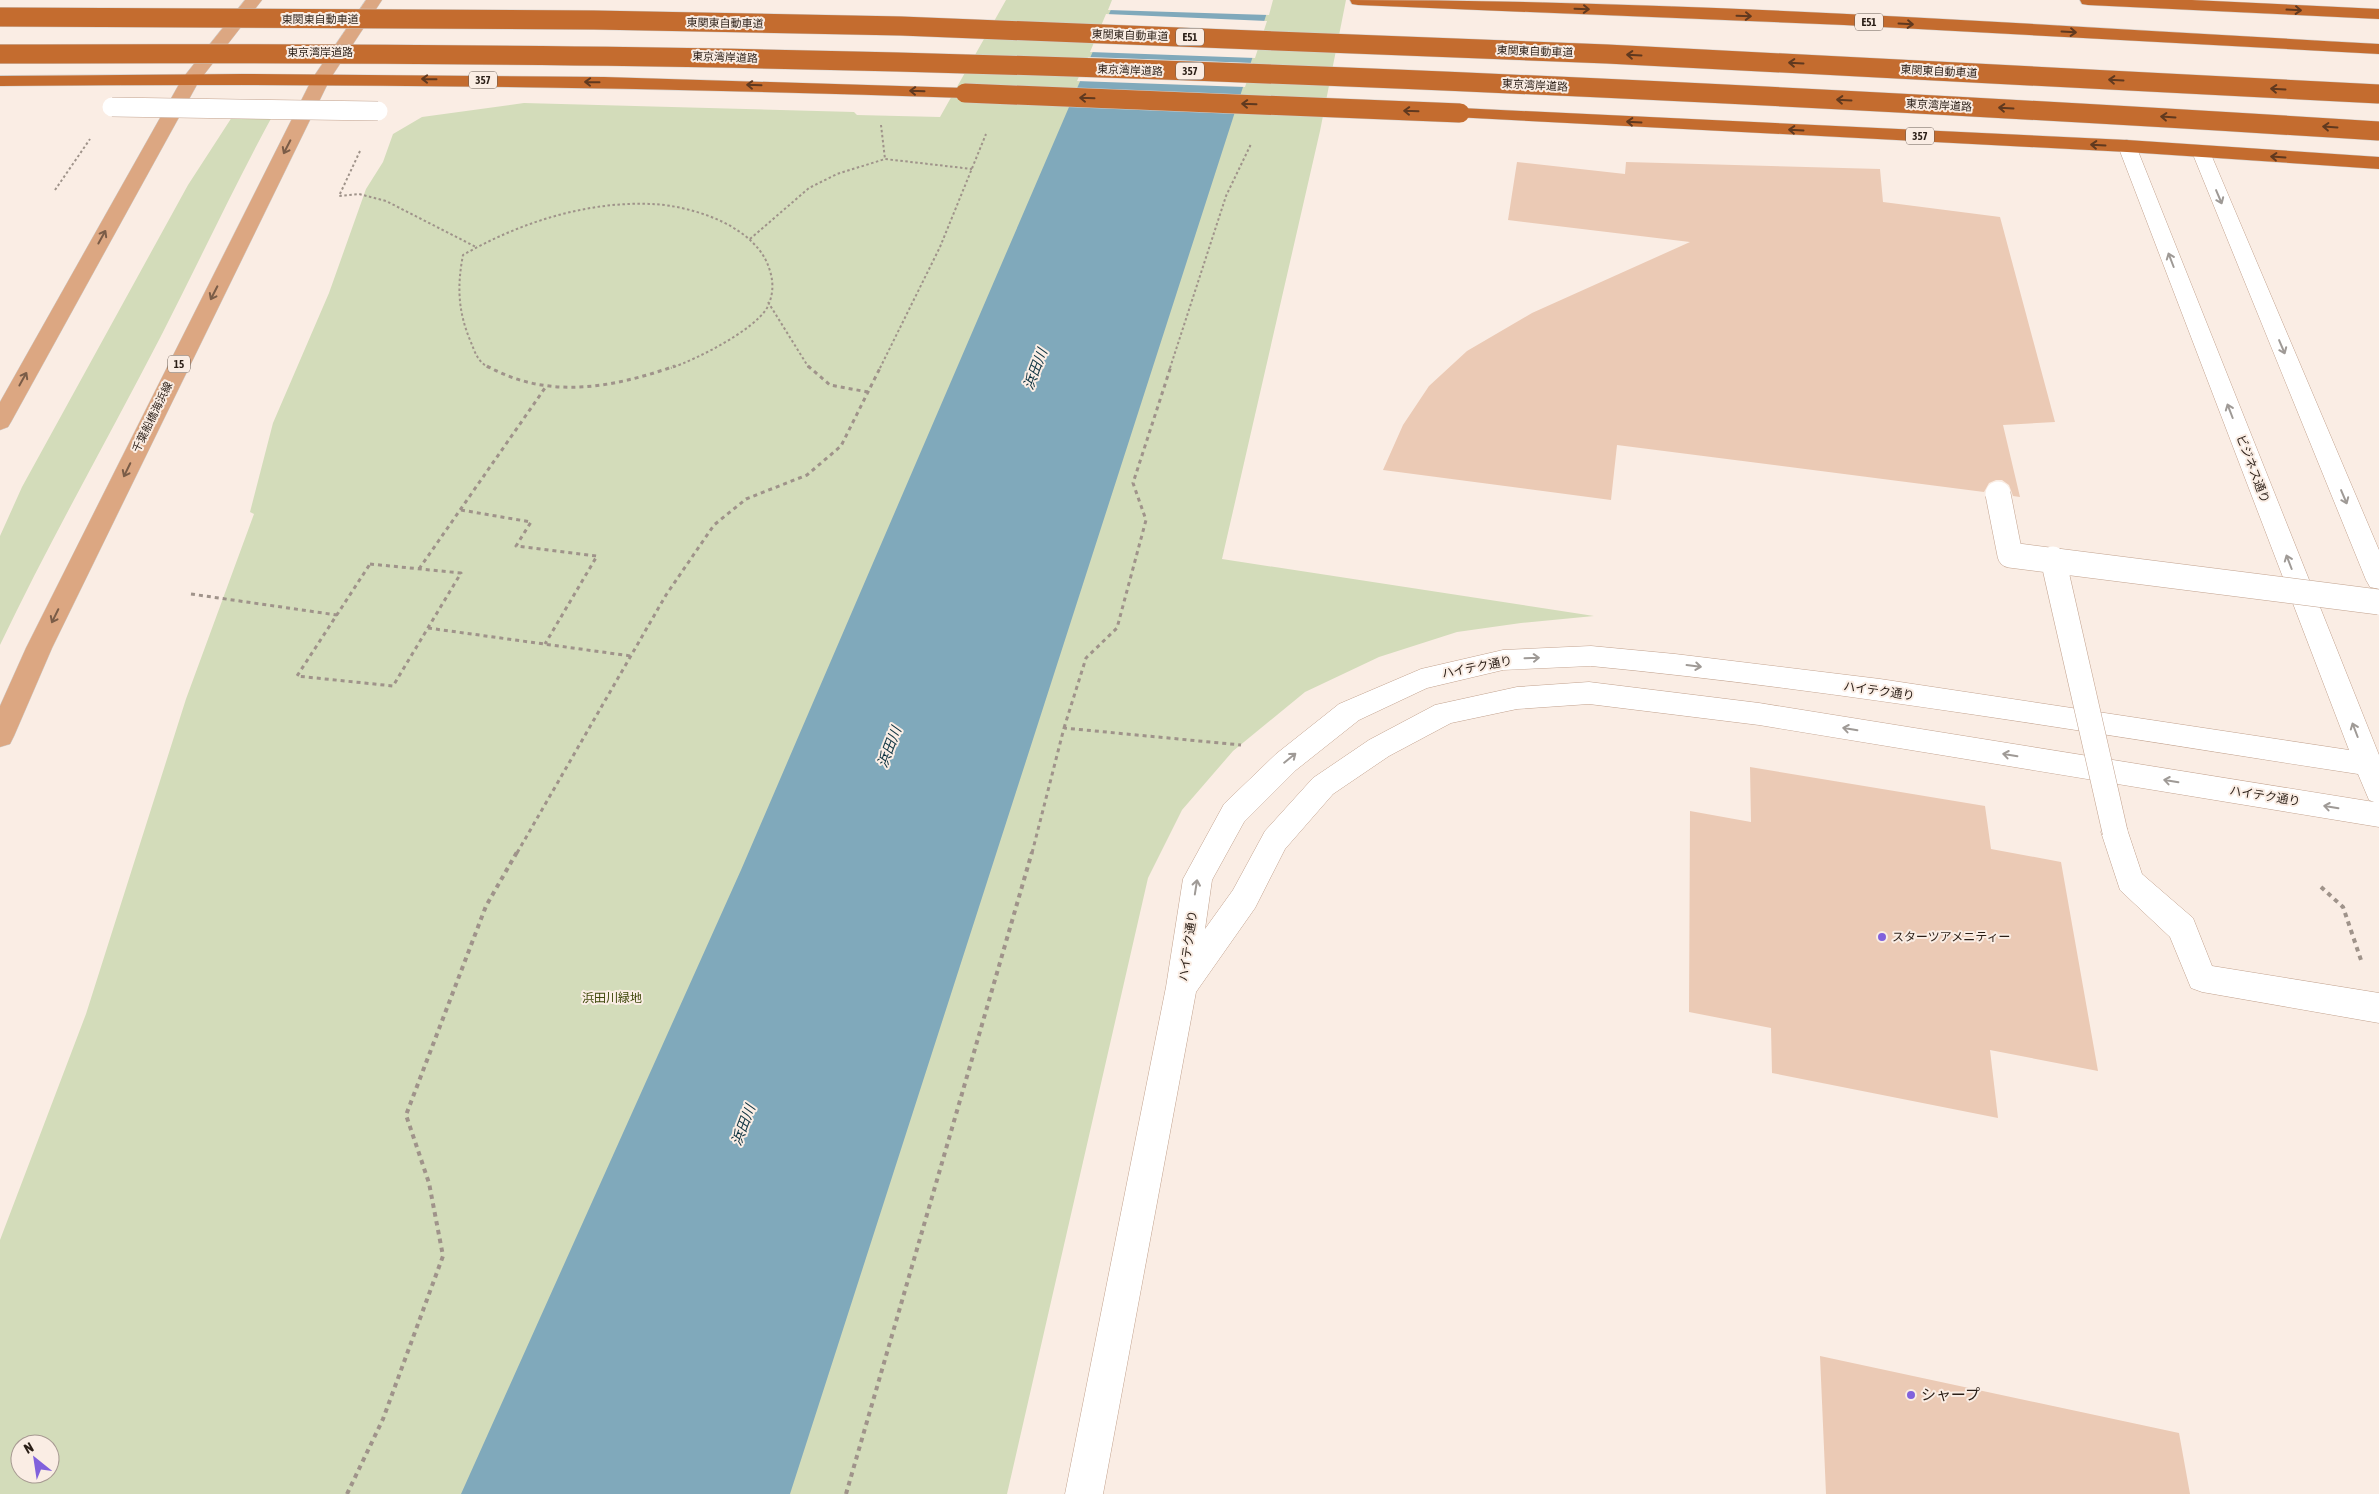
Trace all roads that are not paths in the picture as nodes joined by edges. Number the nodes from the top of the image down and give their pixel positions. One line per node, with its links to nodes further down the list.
1 (254, 0): 9 (main road)
2 (374, 0): 10 (main road, 千葉船橋海浜線 / 15)
3 (1358, 0): 7 (highway, E51, one-way to 7)
4 (2088, 0): 5 (highway, one-way to 5)
5 (2379, 14)
6 (0, 17): 12 (highway, 東関東自動車道 / E51, one-way to 6, bridge)
7 (2379, 49)
8 (0, 54): 15 (highway, 東京湾岸道路 / 357, one-way to 8, bridge)
9 (191, 79): 10 (highway, 357); 11 (highway, 357); 19 (main road, one-way to 9)
10 (321, 79): 16 (highway, 357, one-way to 10, bridge); 24 (main road, 千葉船橋海浜線 / 15, one-way to 24)
11 (0, 81)
12 (2379, 94)
13 (112, 107): 14 (street, bridge)
14 (378, 111)
15 (2379, 130)
16 (2127, 146): 17 (highway, 357); 25 (street, ビジネス通り, one-way to 16)
17 (2200, 152): 18 (highway, 357, one-way to 17); 22 (street, one-way to 22)
18 (2379, 163)
19 (0, 422)
20 (1998, 494): 21 (street, bridge)
21 (2053, 559): 23 (street, bridge); 29 (street, bridge)
22 (2379, 580)
23 (2379, 602)
24 (0, 736)
25 (2374, 765): 26 (street, ビジネス通り); 28 (street, ハイテク通り, one-way to 25)
26 (2379, 792)
27 (2379, 815): 28 (street, ハイテク通り, one-way to 28)
28 (1181, 987): 30 (street)
29 (2378, 1008)
30 (1084, 1494)

